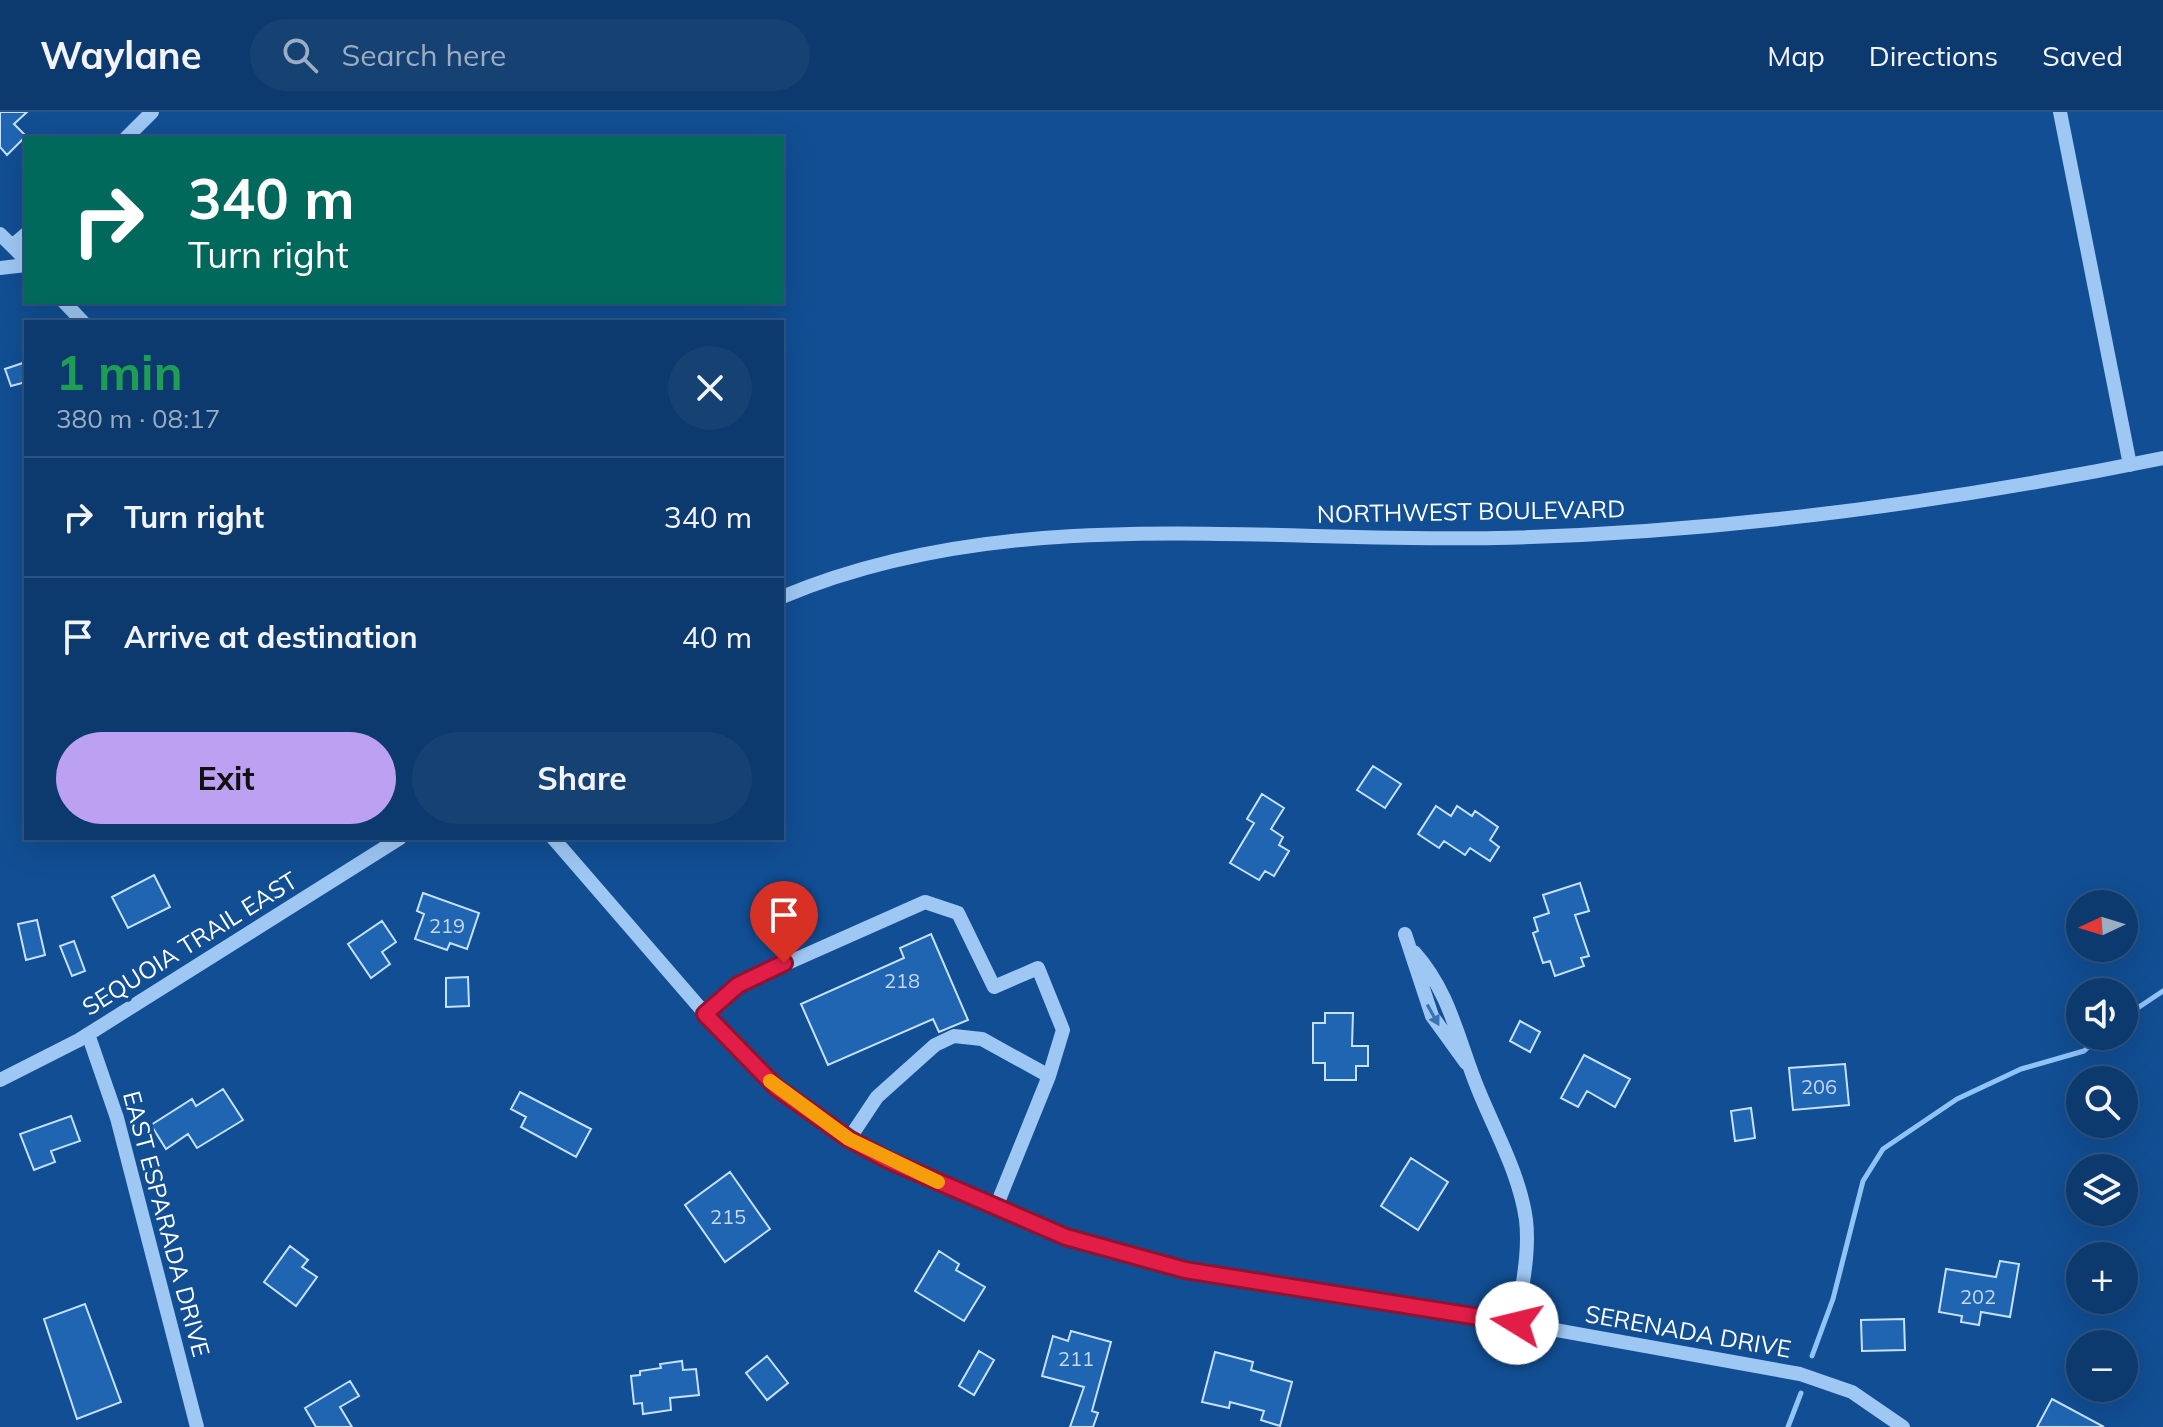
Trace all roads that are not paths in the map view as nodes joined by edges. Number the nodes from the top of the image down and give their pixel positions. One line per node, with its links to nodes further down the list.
1 (2060, 112): 13 (street)
2 (149, 116): 3 (street)
3 (128, 136)
4 (0, 234): 6 (street)
5 (24, 236): 6 (street)
6 (12, 246): 7 (street)
7 (24, 261)
8 (24, 263): 9 (street)
9 (0, 268)
10 (66, 304): 11 (street)
11 (81, 320)
12 (2163, 458): 13 (street, NORTHWEST BOULEVARD)
13 (2130, 465): 14 (street, NORTHWEST BOULEVARD)
14 (784, 596)
15 (397, 840): 19 (street, SEQUOIA TRAIL EAST)
16 (555, 840): 18 (street, SERENADA DRIVE)
17 (1405, 934): 24 (street)
18 (705, 1014): 20 (street); 22 (street, SERENADA DRIVE)
19 (88, 1034): 21 (street, SEQUOIA TRAIL EAST); 25 (street, EAST ESPARADA DRIVE)
20 (1049, 1076): 22 (street); 23 (street)
21 (0, 1080)
22 (849, 1139): 23 (street, SERENADA DRIVE)
23 (996, 1207): 24 (street, SERENADA DRIVE)
24 (1517, 1323): 26 (street, SERENADA DRIVE)
25 (197, 1427)
26 (1903, 1427)

